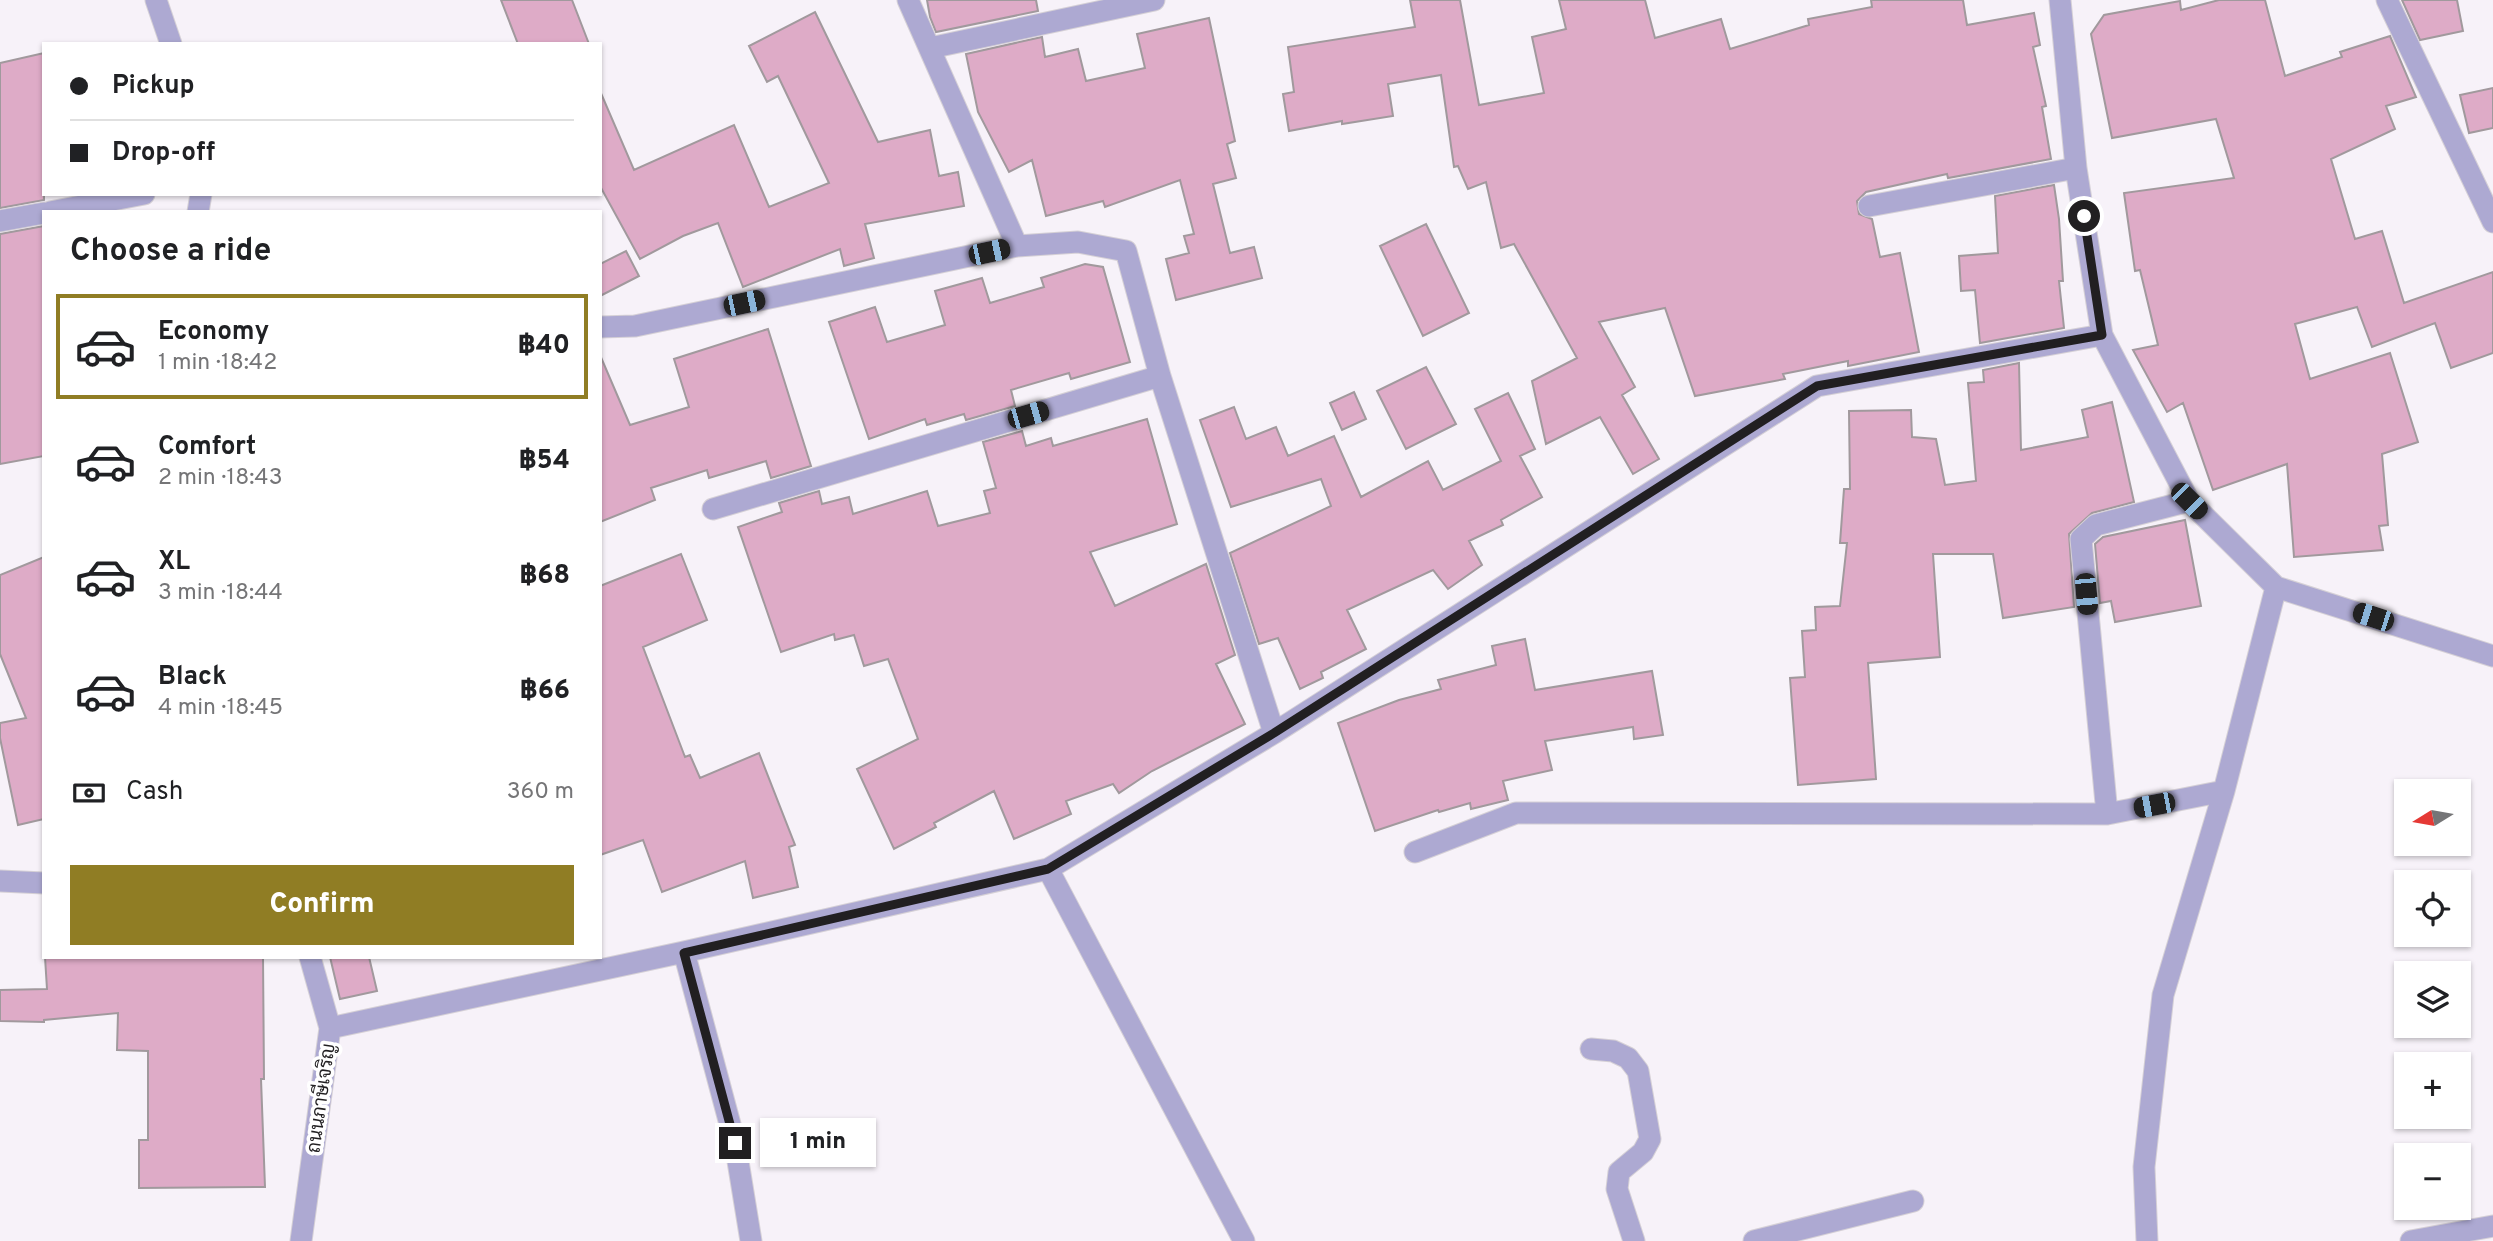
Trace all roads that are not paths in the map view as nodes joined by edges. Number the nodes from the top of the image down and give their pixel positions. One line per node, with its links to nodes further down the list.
1 (156, 0): 6 (street)
2 (908, 0): 7 (street)
3 (1154, 0): 7 (street)
4 (2060, 0): 8 (street)
5 (2387, 0): 14 (street)
6 (170, 42)
7 (930, 48): 15 (street)
8 (2076, 168): 10 (street); 17 (street)
9 (134, 196): 11 (street)
10 (1869, 206)
11 (60, 210)
12 (42, 213): 13 (street)
13 (0, 221)
14 (2493, 222)
15 (1017, 246): 16 (street); 18 (street)
16 (602, 327)
17 (2102, 335): 19 (street); 23 (street)
18 (1160, 376): 20 (street); 23 (street)
19 (2189, 501): 21 (street); 25 (street)
20 (713, 509)
21 (2276, 587): 22 (street); 24 (street)
22 (2493, 656)
23 (1274, 733): 27 (street)
24 (2224, 791): 25 (street); 41 (street)
25 (2107, 814): 26 (street)
26 (1415, 852)
27 (1048, 869): 30 (street); 38 (street)
28 (0, 881): 29 (street)
29 (42, 883)
30 (684, 953): 32 (street); 37 (street)
31 (311, 959): 32 (street, ถนนภาษีเจริญ)
32 (330, 1028): 36 (street, ถนนภาษีเจริญ)
33 (1591, 1049): 39 (street)
34 (1913, 1201): 40 (street)
35 (2493, 1226): 42 (street)
36 (301, 1241)
37 (751, 1241)
38 (1244, 1241)
39 (1634, 1241)
40 (1754, 1241)
41 (2147, 1241)
42 (2411, 1241)

